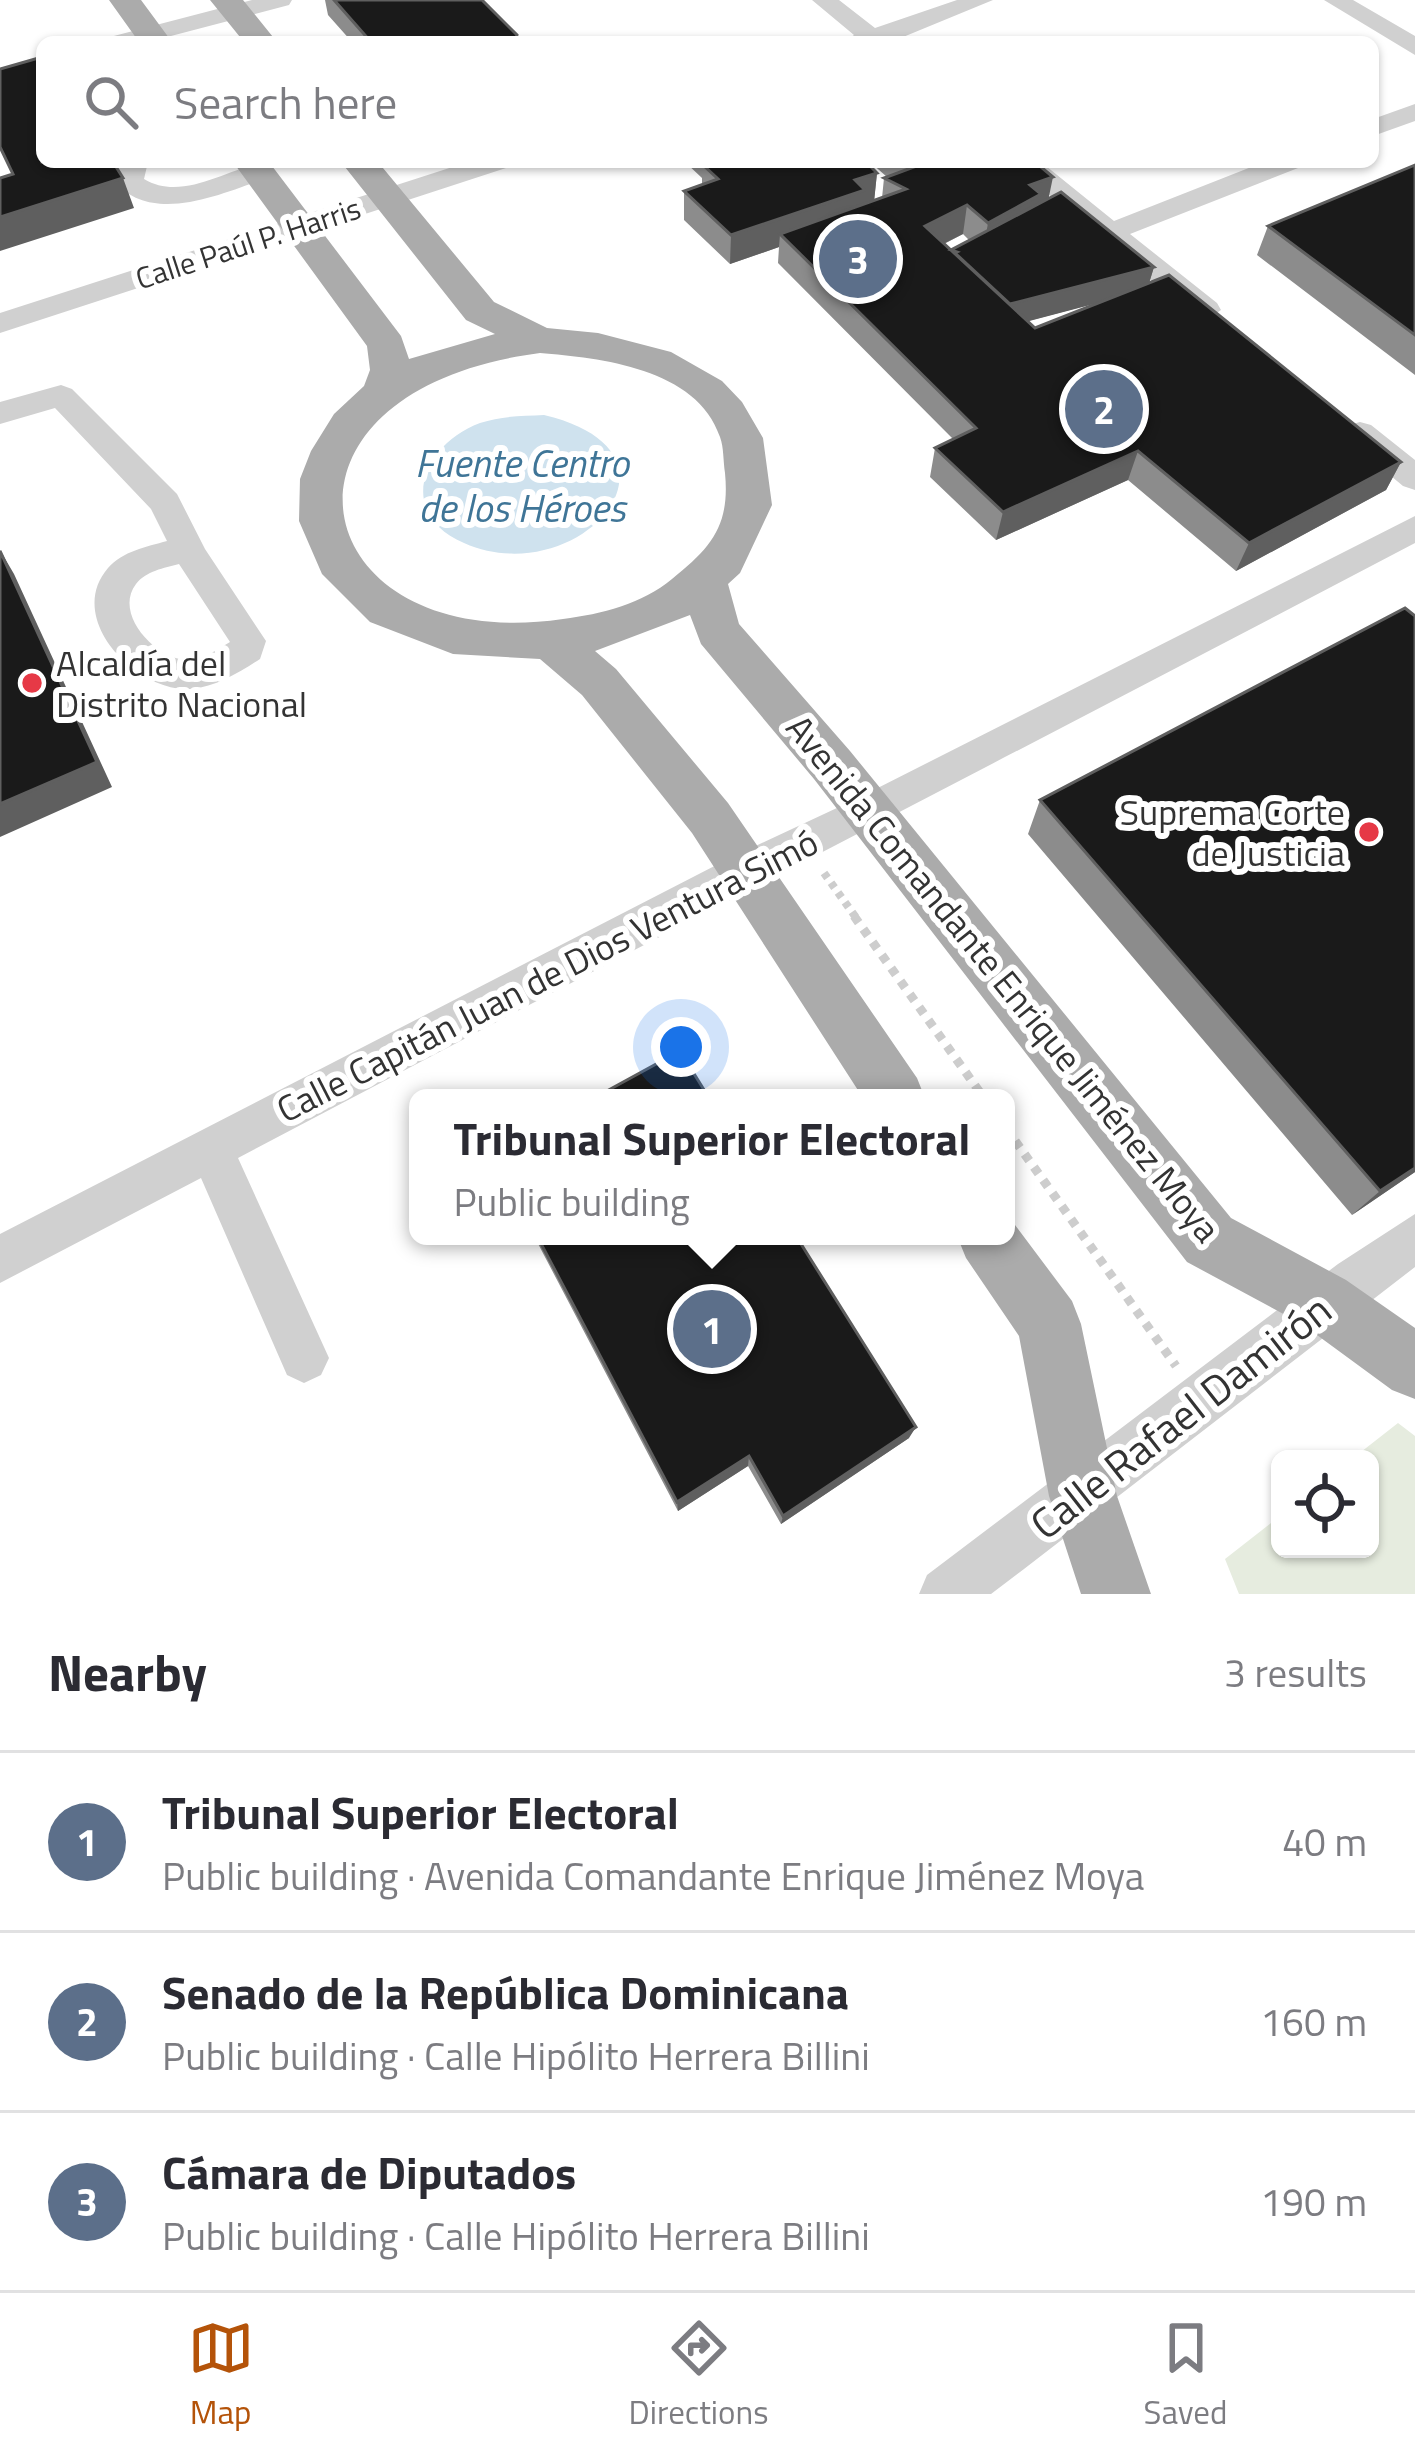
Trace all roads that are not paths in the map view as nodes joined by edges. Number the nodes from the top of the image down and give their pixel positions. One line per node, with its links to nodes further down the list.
1 (125, 0): 7 (main road)
2 (280, 0): 6 (street)
3 (824, 0): 10 (street)
4 (981, 0): 11 (street)
5 (1336, 0): 12 (street)
6 (232, 6): 8 (street); 9 (main road)
7 (141, 36)
8 (150, 36)
9 (256, 36)
10 (864, 36)
11 (880, 36)
12 (1415, 47)
13 (1415, 112): 14 (street)
14 (1379, 126)
15 (132, 168): 16 (street)
16 (252, 168)
17 (256, 168): 23 (main road)
18 (364, 168): 22 (main road)
19 (477, 168): 22 (street, Calle Paúl P. Harris)
20 (1031, 168): 24 (street)
21 (1273, 168): 24 (street)
22 (387, 196): 23 (street, Calle Paúl P. Harris); 27 (main road)
23 (302, 227): 25 (street, Calle Paúl P. Harris); 28 (main road)
24 (1110, 232): 26 (street)
25 (0, 322)
26 (1239, 336)
27 (540, 340): 28 (main road); 34 (main road)
28 (382, 393): 35 (main road)
29 (1332, 411): 31 (street)
30 (0, 413): 33 (street)
31 (1415, 478)
32 (1415, 528): 36 (street, Calle Capitán Juan de Dios Ventura Simó)
33 (191, 555)
34 (704, 581): 35 (main road); 36 (main road, Avenida Comandante Enrique Jiménez Moya)
35 (553, 643): 37 (main road)
36 (868, 812): 37 (street, Calle Capitán Juan de Dios Ventura Simó); 43 (main road, Avenida Comandante Enrique Jiménez Moya)
37 (744, 870): 38 (main road); 39 (street, Calle Capitán Juan de Dios Ventura Simó)
38 (890, 1089)
39 (212, 1149): 42 (street, Calle Capitán Juan de Dios Ventura Simó); 44 (street)
40 (1415, 1238): 43 (street, Calle Rafael Damirón)
41 (994, 1245): 46 (main road)
42 (0, 1259)
43 (1324, 1302): 45 (main road, Avenida Comandante Enrique Jiménez Moya); 46 (street, Calle Rafael Damirón)
44 (304, 1358)
45 (1415, 1367)
46 (1083, 1496): 47 (street, Calle Rafael Damirón); 48 (main road)
47 (946, 1594)
48 (1116, 1594)

